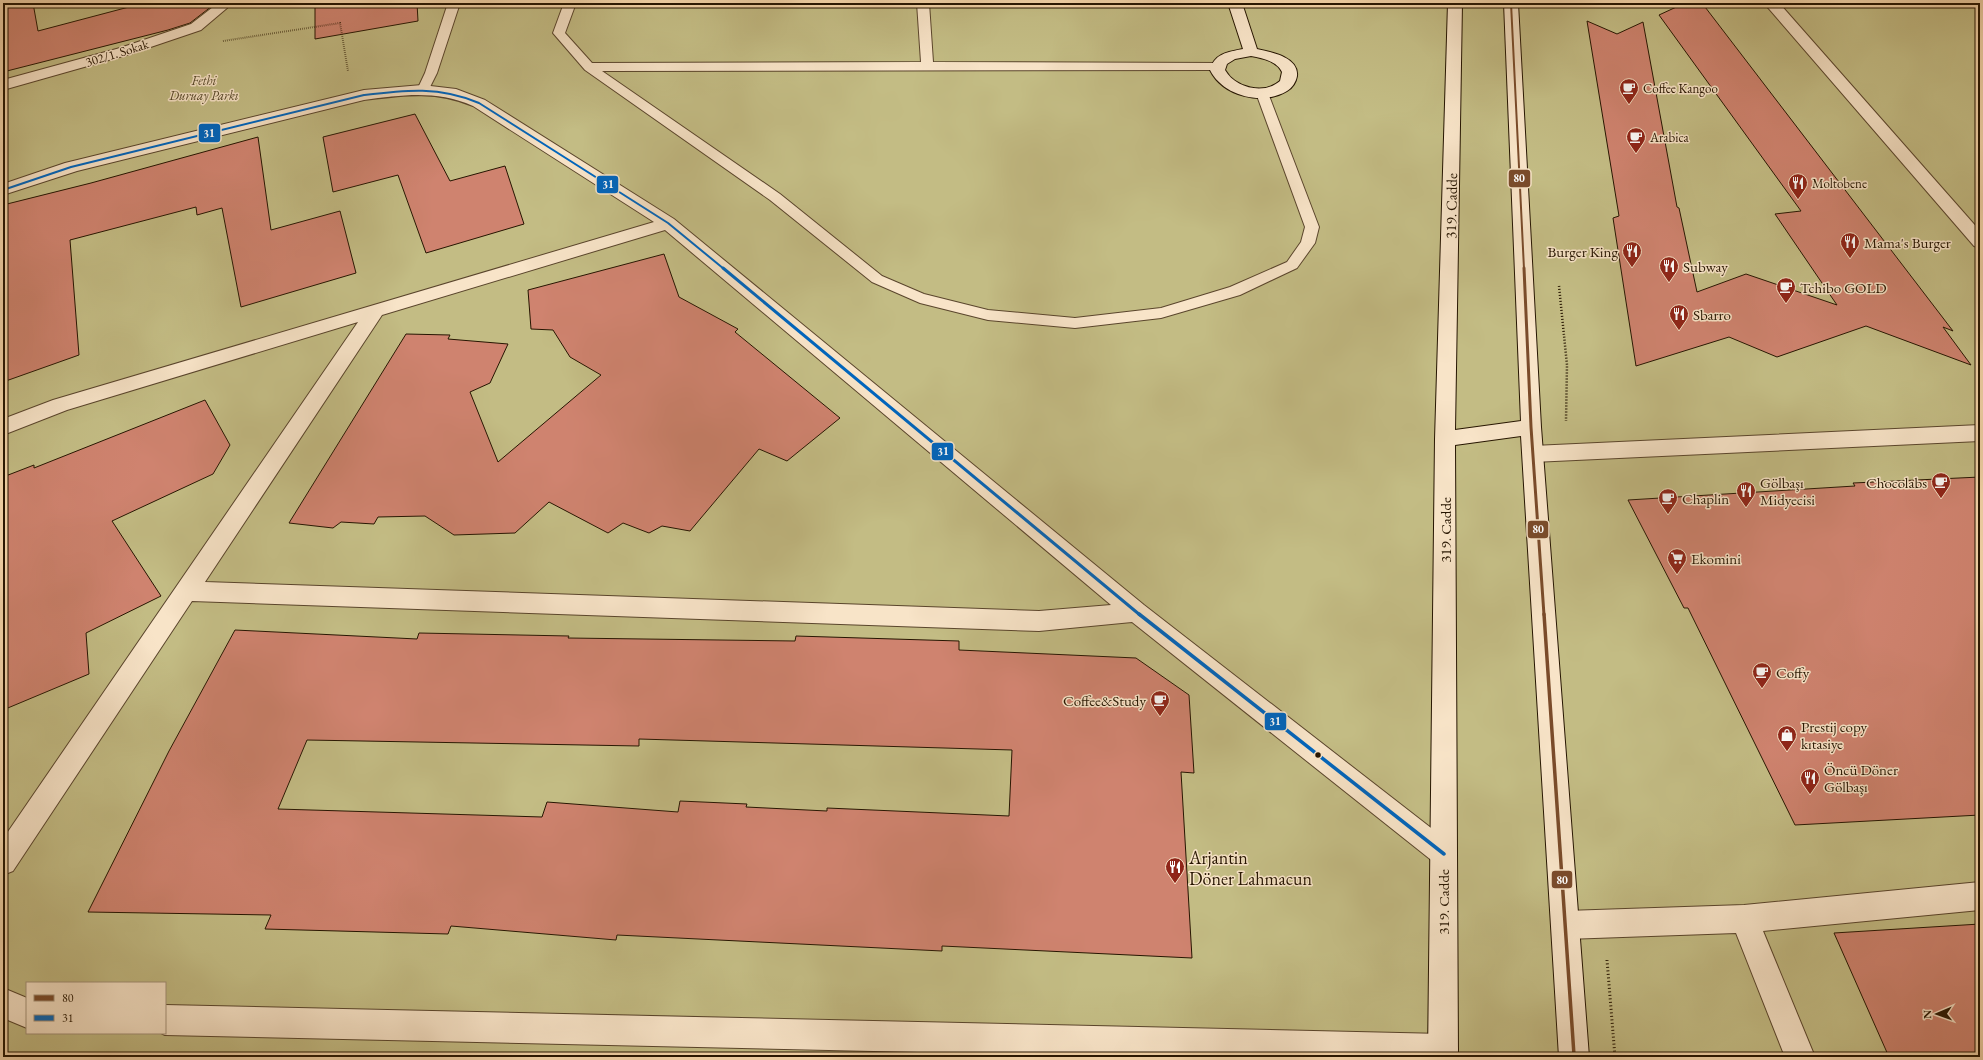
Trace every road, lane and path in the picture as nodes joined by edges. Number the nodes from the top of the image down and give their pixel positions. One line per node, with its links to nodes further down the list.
1 (220, 3): 9 (street, 302/1. Sokak)
2 (454, 3): 15 (lane)
3 (570, 3): 11 (lane)
4 (923, 3): 12 (lane)
5 (1235, 3): 10 (street)
6 (1455, 3): 25 (street, 319. Cadde)
7 (1511, 3): 23 (street)
8 (1771, 3): 20 (street)
9 (196, 27): 14 (street, 302/1. Sokak); 17 (path)
10 (1251, 52): 13 (street); 16 (street)
11 (589, 66): 12 (lane); 16 (lane)
12 (927, 66): 13 (lane)
13 (1217, 66): 16 (street)
14 (3, 85)
15 (423, 90): 17 (street); 19 (street)
16 (1262, 93)
17 (352, 98): 18 (street)
18 (3, 190)
19 (668, 223): 21 (street); 28 (street)
20 (1980, 242)
21 (376, 310): 22 (street); 27 (street)
22 (3, 427)
23 (1531, 427): 25 (street); 26 (street)
24 (1980, 433): 26 (street)
25 (1445, 439): 29 (street, 319. Cadde)
26 (1533, 454): 33 (street)
27 (186, 591): 28 (street); 30 (street)
28 (1136, 612): 29 (street)
29 (1444, 854): 37 (street, 319. Cadde)
30 (3, 862)
31 (1980, 896): 32 (street)
32 (1744, 918): 33 (street); 39 (street)
33 (1566, 925): 38 (street)
34 (3, 1003): 35 (street)
35 (26, 1013)
36 (166, 1020): 37 (street)
37 (1443, 1053)
38 (1574, 1057)
39 (1800, 1057)

